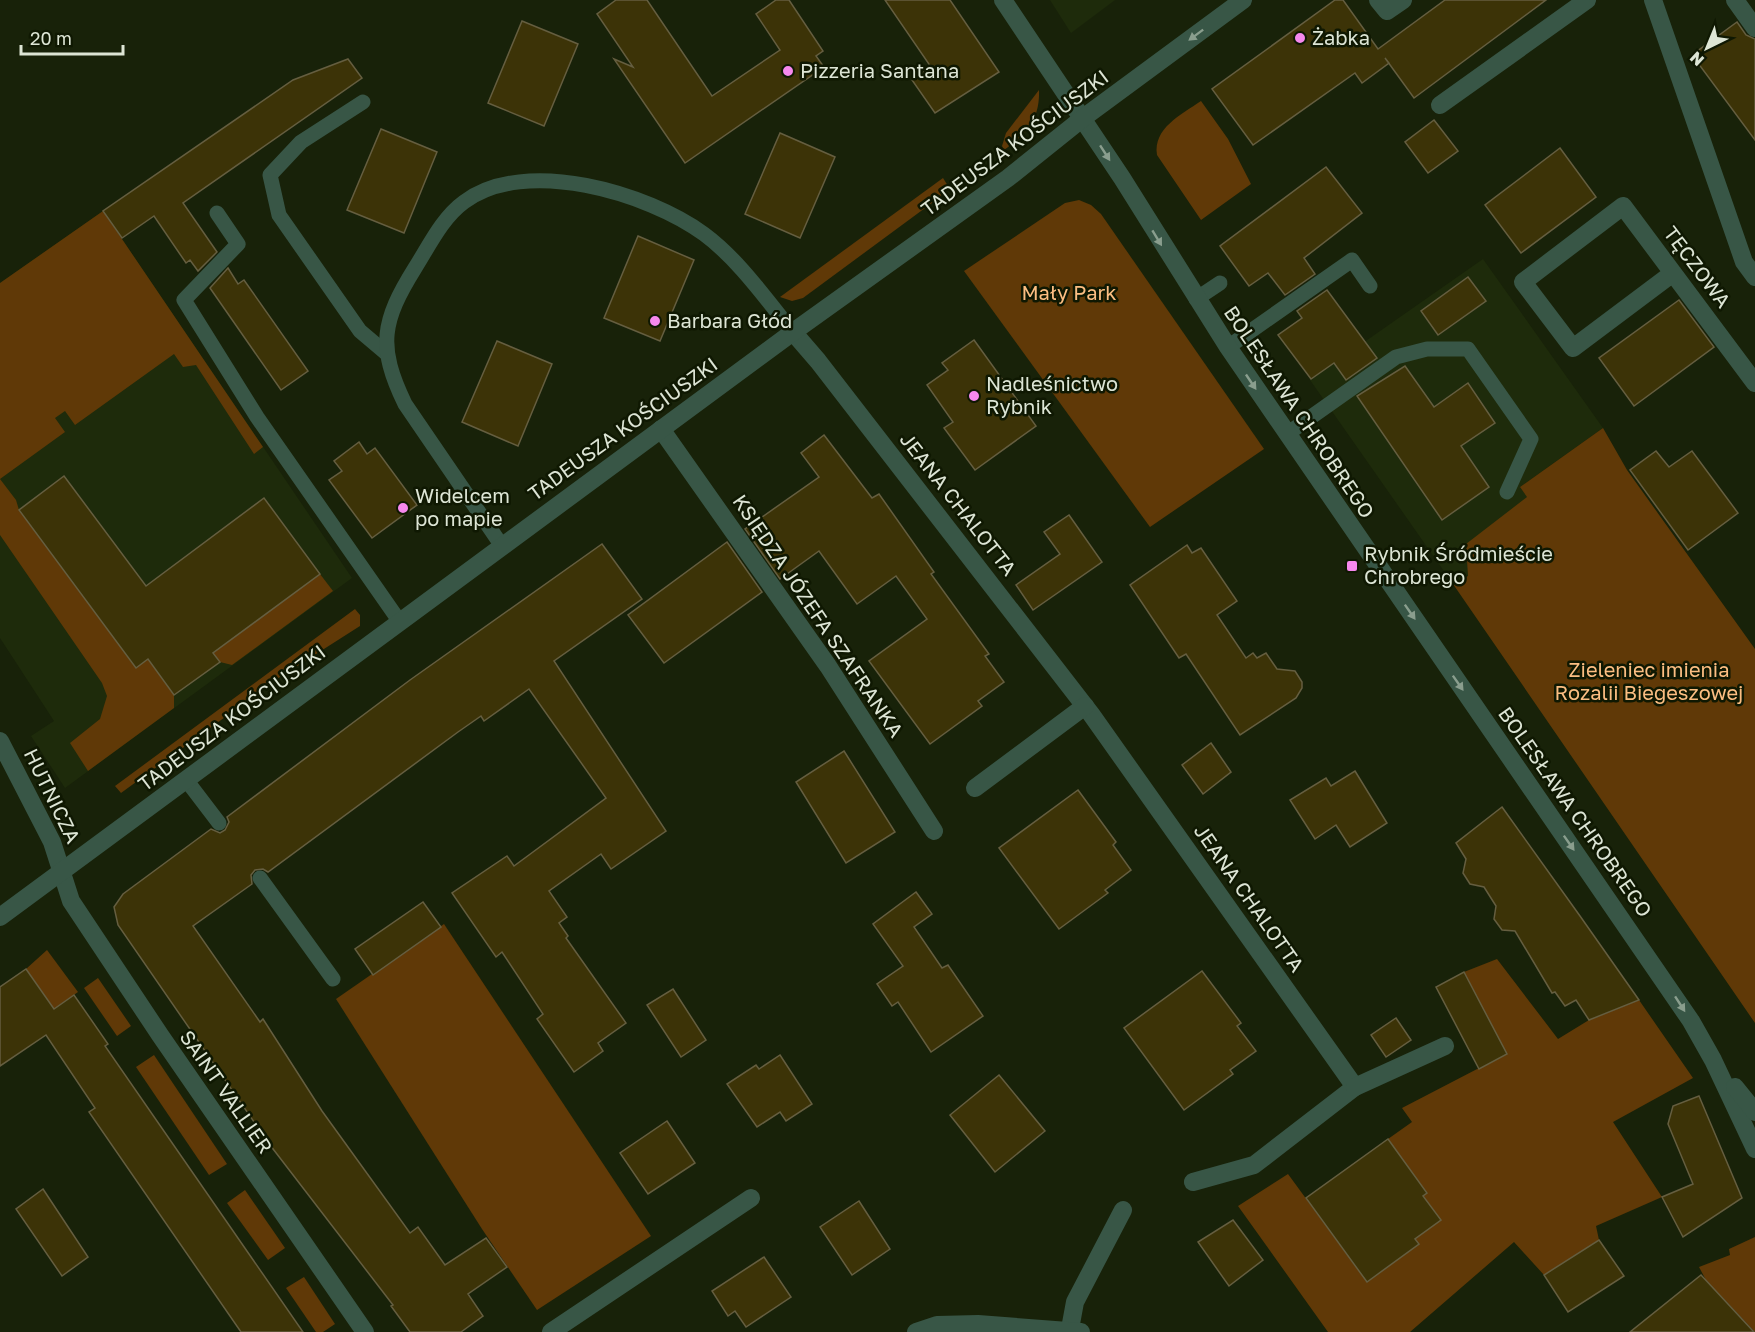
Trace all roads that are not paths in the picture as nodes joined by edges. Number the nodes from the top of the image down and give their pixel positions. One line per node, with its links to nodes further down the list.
1 (1003, 0): 11 (street, BOLESŁAWA CHROBREGO)
2 (1243, 0): 11 (street, TADEUSZA KOŚCIUSZKI, one-way to 11)
3 (1378, 0): 4 (street)
4 (1403, 0)
5 (1587, 0): 10 (street)
6 (1653, 0): 14 (street)
7 (1735, 0): 8 (street)
8 (1755, 28)
9 (363, 102): 20 (lane)
10 (1440, 105)
11 (1083, 118): 17 (street, BOLESŁAWA CHROBREGO, one-way to 17); 18 (street, TADEUSZA KOŚCIUSZKI)
12 (217, 213): 26 (lane)
13 (1674, 273): 13 (street, TĘCZOWA); 21 (street, TĘCZOWA)
14 (1755, 277)
15 (1220, 283): 17 (lane)
16 (1370, 286): 19 (lane)
17 (1196, 299): 19 (street, BOLESŁAWA CHROBREGO)
18 (793, 332): 20 (lane); 22 (street, TADEUSZA KOŚCIUSZKI); 27 (street, JEANA CHALOTTA)
19 (1228, 347): 23 (street, BOLESŁAWA CHROBREGO, one-way to 23)
20 (386, 353): 25 (lane)
21 (1755, 382)
22 (661, 429): 25 (street, TADEUSZA KOŚCIUSZKI); 32 (street, KSIĘDZA JÓZEFA SZAFRANKA)
23 (1287, 434): 24 (lane); 38 (street, BOLESŁAWA CHROBREGO, one-way to 38)
24 (1507, 492)
25 (502, 546): 26 (street, TADEUSZA KOŚCIUSZKI)
26 (400, 622): 29 (street, TADEUSZA KOŚCIUSZKI)
27 (1086, 706): 30 (street); 39 (street, JEANA CHALOTTA)
28 (0, 741): 33 (street, HUTNICZA)
29 (187, 781): 31 (lane); 33 (street, TADEUSZA KOŚCIUSZKI)
30 (975, 788)
31 (219, 823)
32 (934, 831)
33 (63, 871): 35 (street, TADEUSZA KOŚCIUSZKI); 46 (street, SAINT VALLIER)
34 (260, 878): 36 (lane)
35 (0, 917)
36 (333, 979)
37 (1445, 1046): 39 (street)
38 (1713, 1060): 40 (street); 41 (street, BOLESŁAWA CHROBREGO)
39 (1354, 1087): 42 (street)
40 (1755, 1112)
41 (1755, 1149)
42 (1193, 1182)
43 (751, 1198): 47 (street)
44 (1123, 1210): 45 (street)
45 (1076, 1331): 48 (street)
46 (365, 1332)
47 (551, 1332)
48 (916, 1332)

